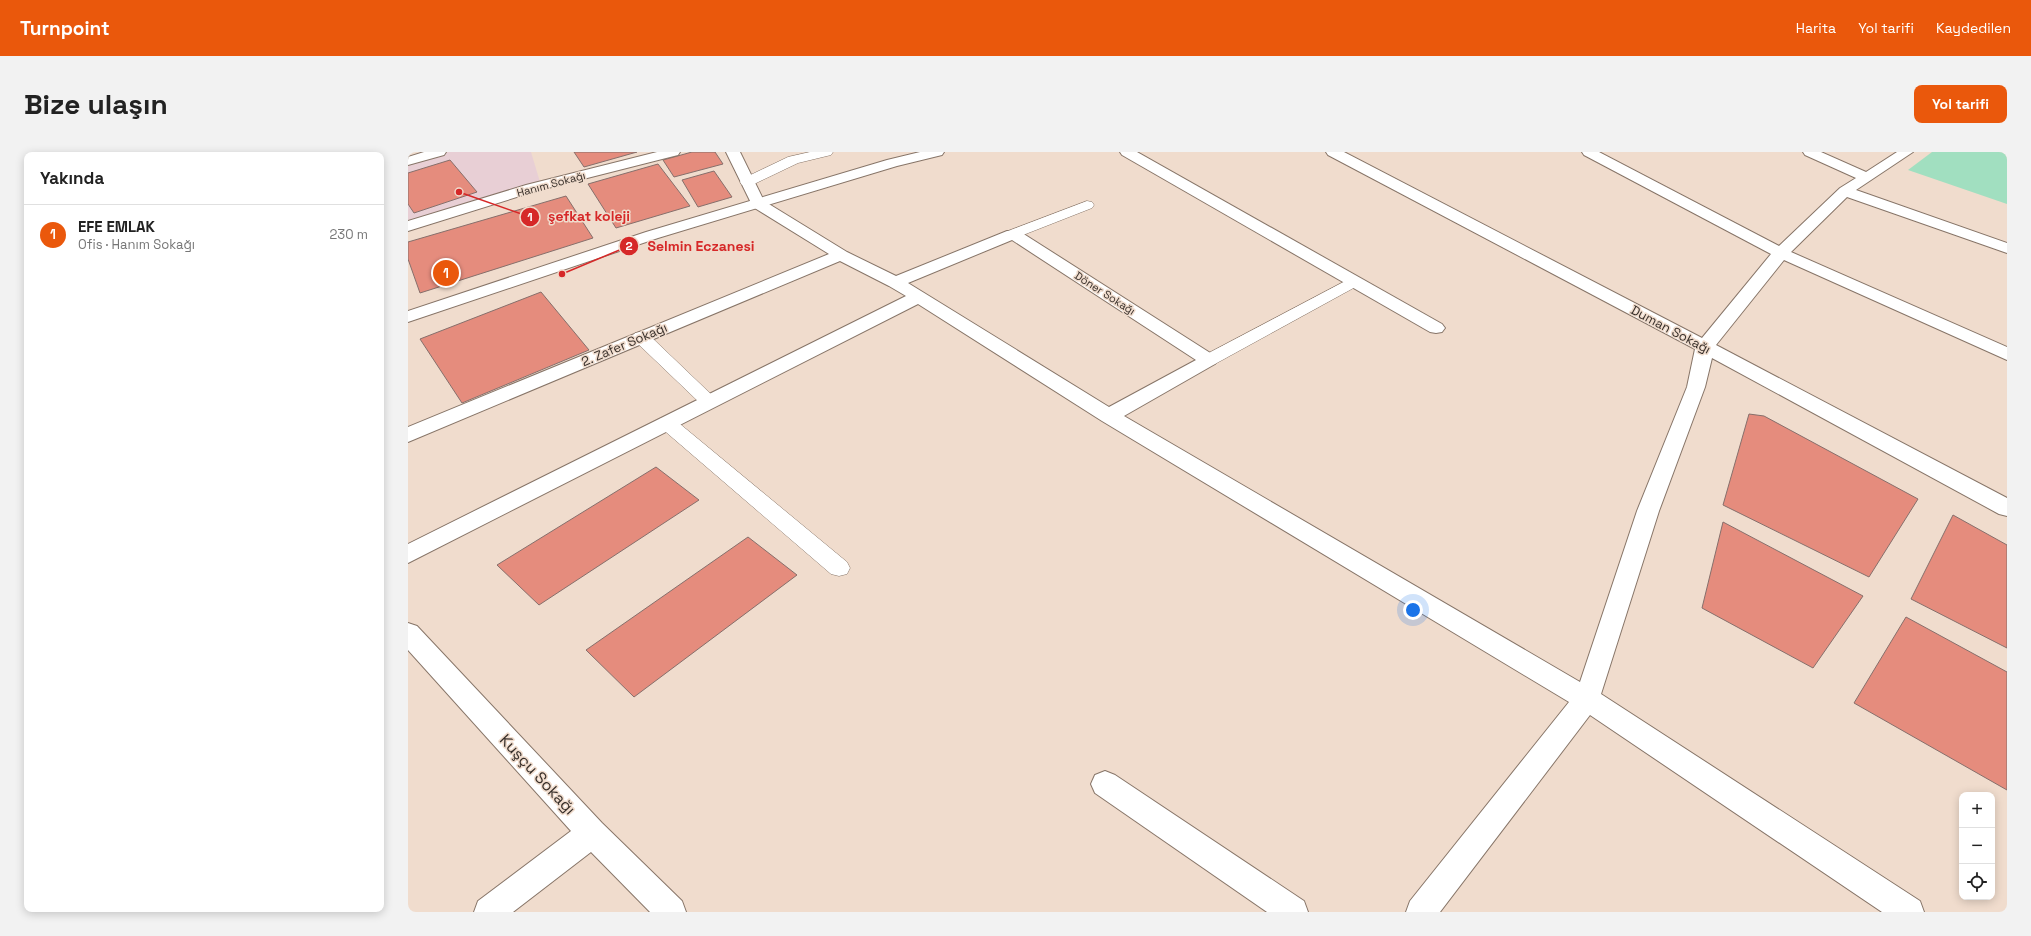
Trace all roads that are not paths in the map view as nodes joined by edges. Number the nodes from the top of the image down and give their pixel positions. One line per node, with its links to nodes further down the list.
1 (439, 152): 12 (street)
2 (673, 152): 18 (street, Hanım Sokağı)
3 (733, 152): 14 (street)
4 (826, 152): 11 (lane)
5 (937, 152): 16 (street)
6 (1127, 152): 24 (street)
7 (1333, 152): 29 (street, Duman Sokağı)
8 (1589, 152): 21 (street)
9 (1810, 152): 13 (street)
10 (1906, 152): 13 (street)
11 (790, 156): 14 (lane)
12 (408, 161)
13 (1866, 177): 15 (street)
14 (747, 182): 16 (street)
15 (1845, 191): 20 (street); 21 (street)
16 (758, 204): 22 (street); 26 (street)
17 (1087, 205): 19 (lane)
18 (408, 226)
19 (1013, 234): 23 (street); 31 (street, Döner Sokağı)
20 (2007, 248)
21 (1781, 252): 29 (street); 30 (street)
22 (841, 256): 23 (street); 28 (street, 2. Zafer Sokağı)
23 (895, 282): 25 (street)
24 (1353, 282): 27 (street); 31 (lane)
25 (918, 297): 32 (street); 33 (street)
26 (408, 317)
27 (1436, 328)
28 (641, 337): 32 (lane); 35 (street, 2. Zafer Sokağı)
29 (1705, 347): 36 (street, Duman Sokağı); 40 (street)
30 (2007, 354)
31 (1209, 360): 33 (street)
32 (709, 402): 34 (street)
33 (1109, 416): 40 (street)
34 (667, 423): 37 (street); 38 (lane)
35 (408, 435)
36 (2007, 508)
37 (408, 554)
38 (839, 568)
39 (408, 634): 42 (street, Kuşçu Sokağı)
40 (1587, 699): 46 (street); 47 (street)
41 (1106, 784): 45 (street)
42 (592, 833): 43 (street); 44 (street, Kuşçu Sokağı)
43 (489, 912)
44 (671, 912)
45 (1293, 912)
46 (1422, 912)
47 (1909, 912)

